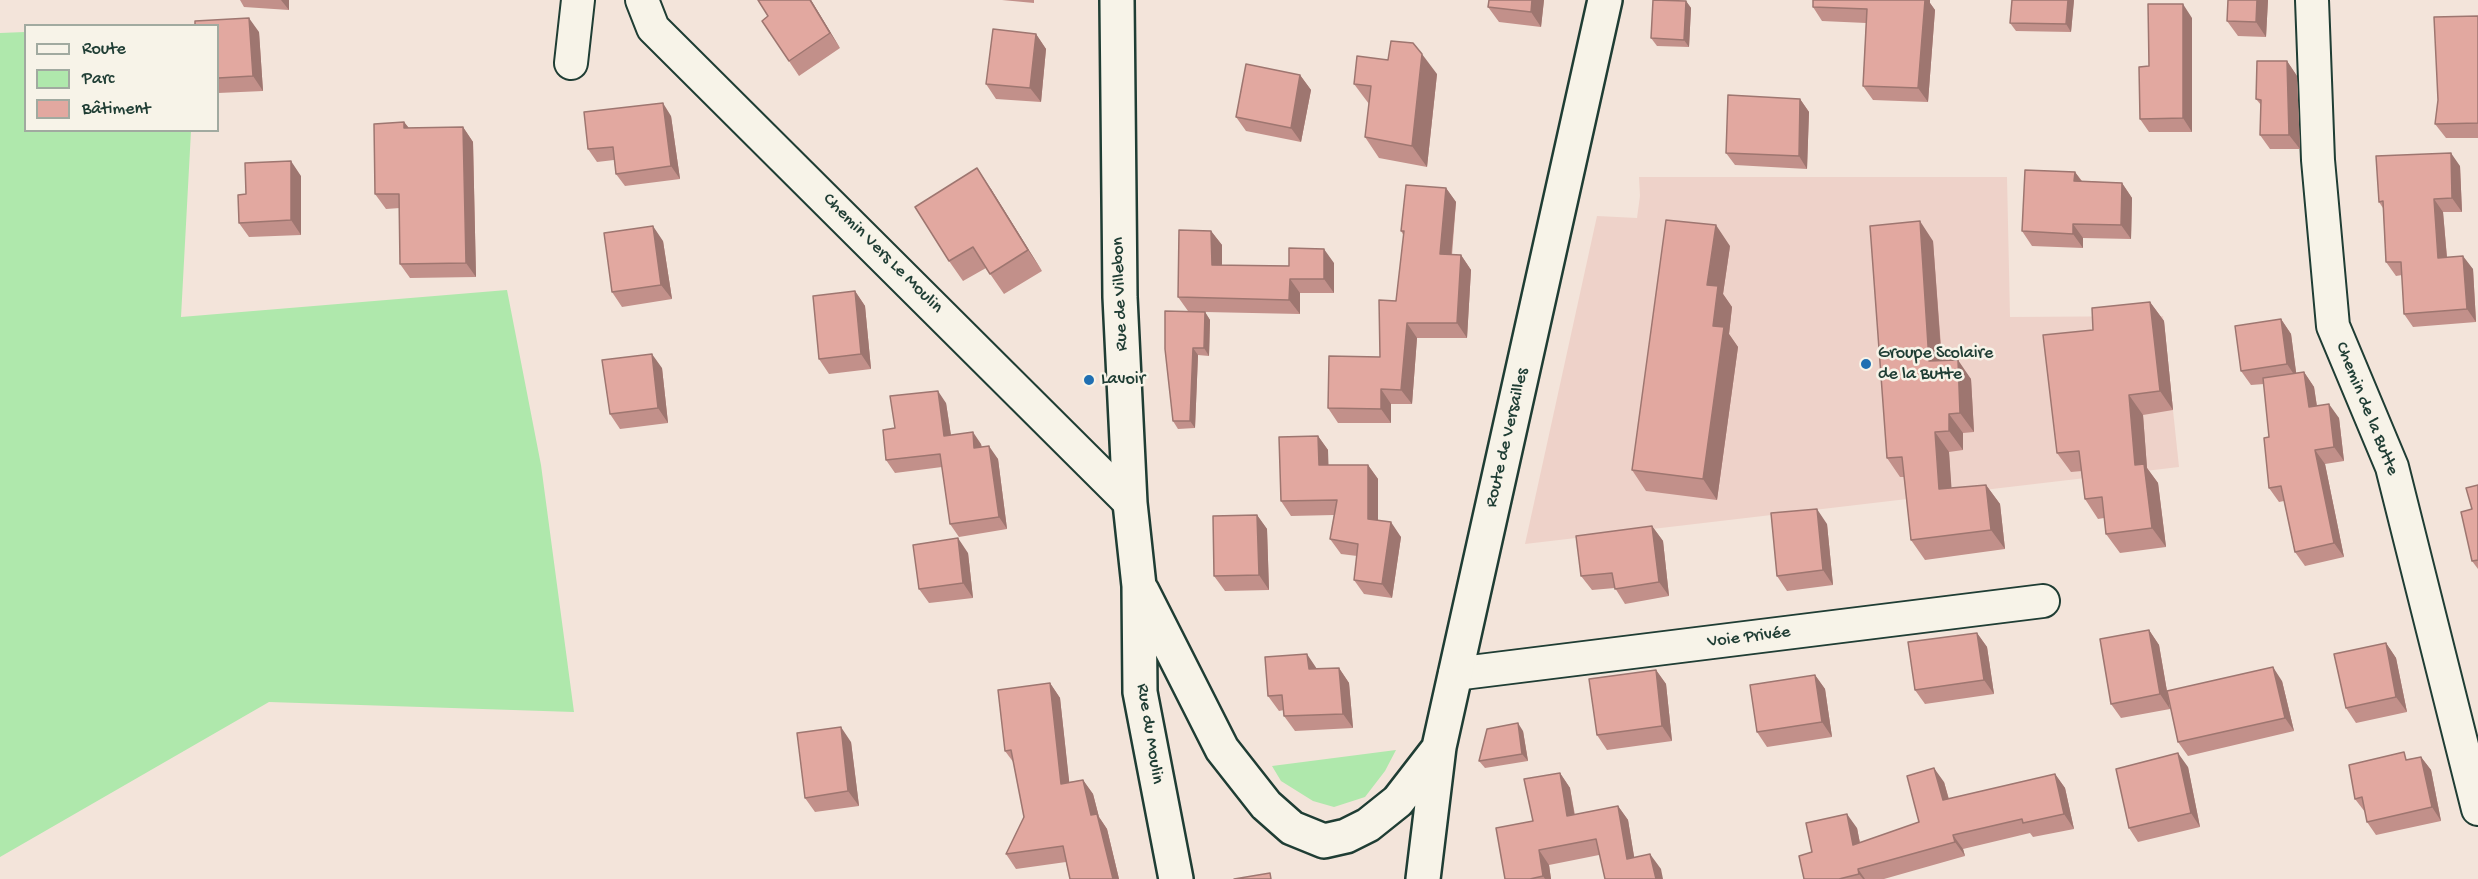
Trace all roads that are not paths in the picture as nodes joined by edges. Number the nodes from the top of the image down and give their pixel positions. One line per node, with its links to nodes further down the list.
1 (578, 0): 6 (street)
2 (642, 0): 7 (street, Chemin Vers Le Moulin)
3 (1117, 0): 7 (main road, Rue de Villebon)
4 (1605, 0): 10 (main road, Route de Versailles)
5 (2312, 0): 12 (street, Chemin de la Butte)
6 (570, 63)
7 (1130, 503): 8 (main road, Rue de Villebon)
8 (1139, 586): 11 (main road); 13 (main road, Rue du Moulin)
9 (2043, 602): 10 (street, Voie Privée)
10 (1455, 674): 11 (main road, Route de Versailles)
11 (1439, 747): 14 (main road, Route de Versailles)
12 (2478, 808)
13 (1176, 879)
14 (1423, 879)

